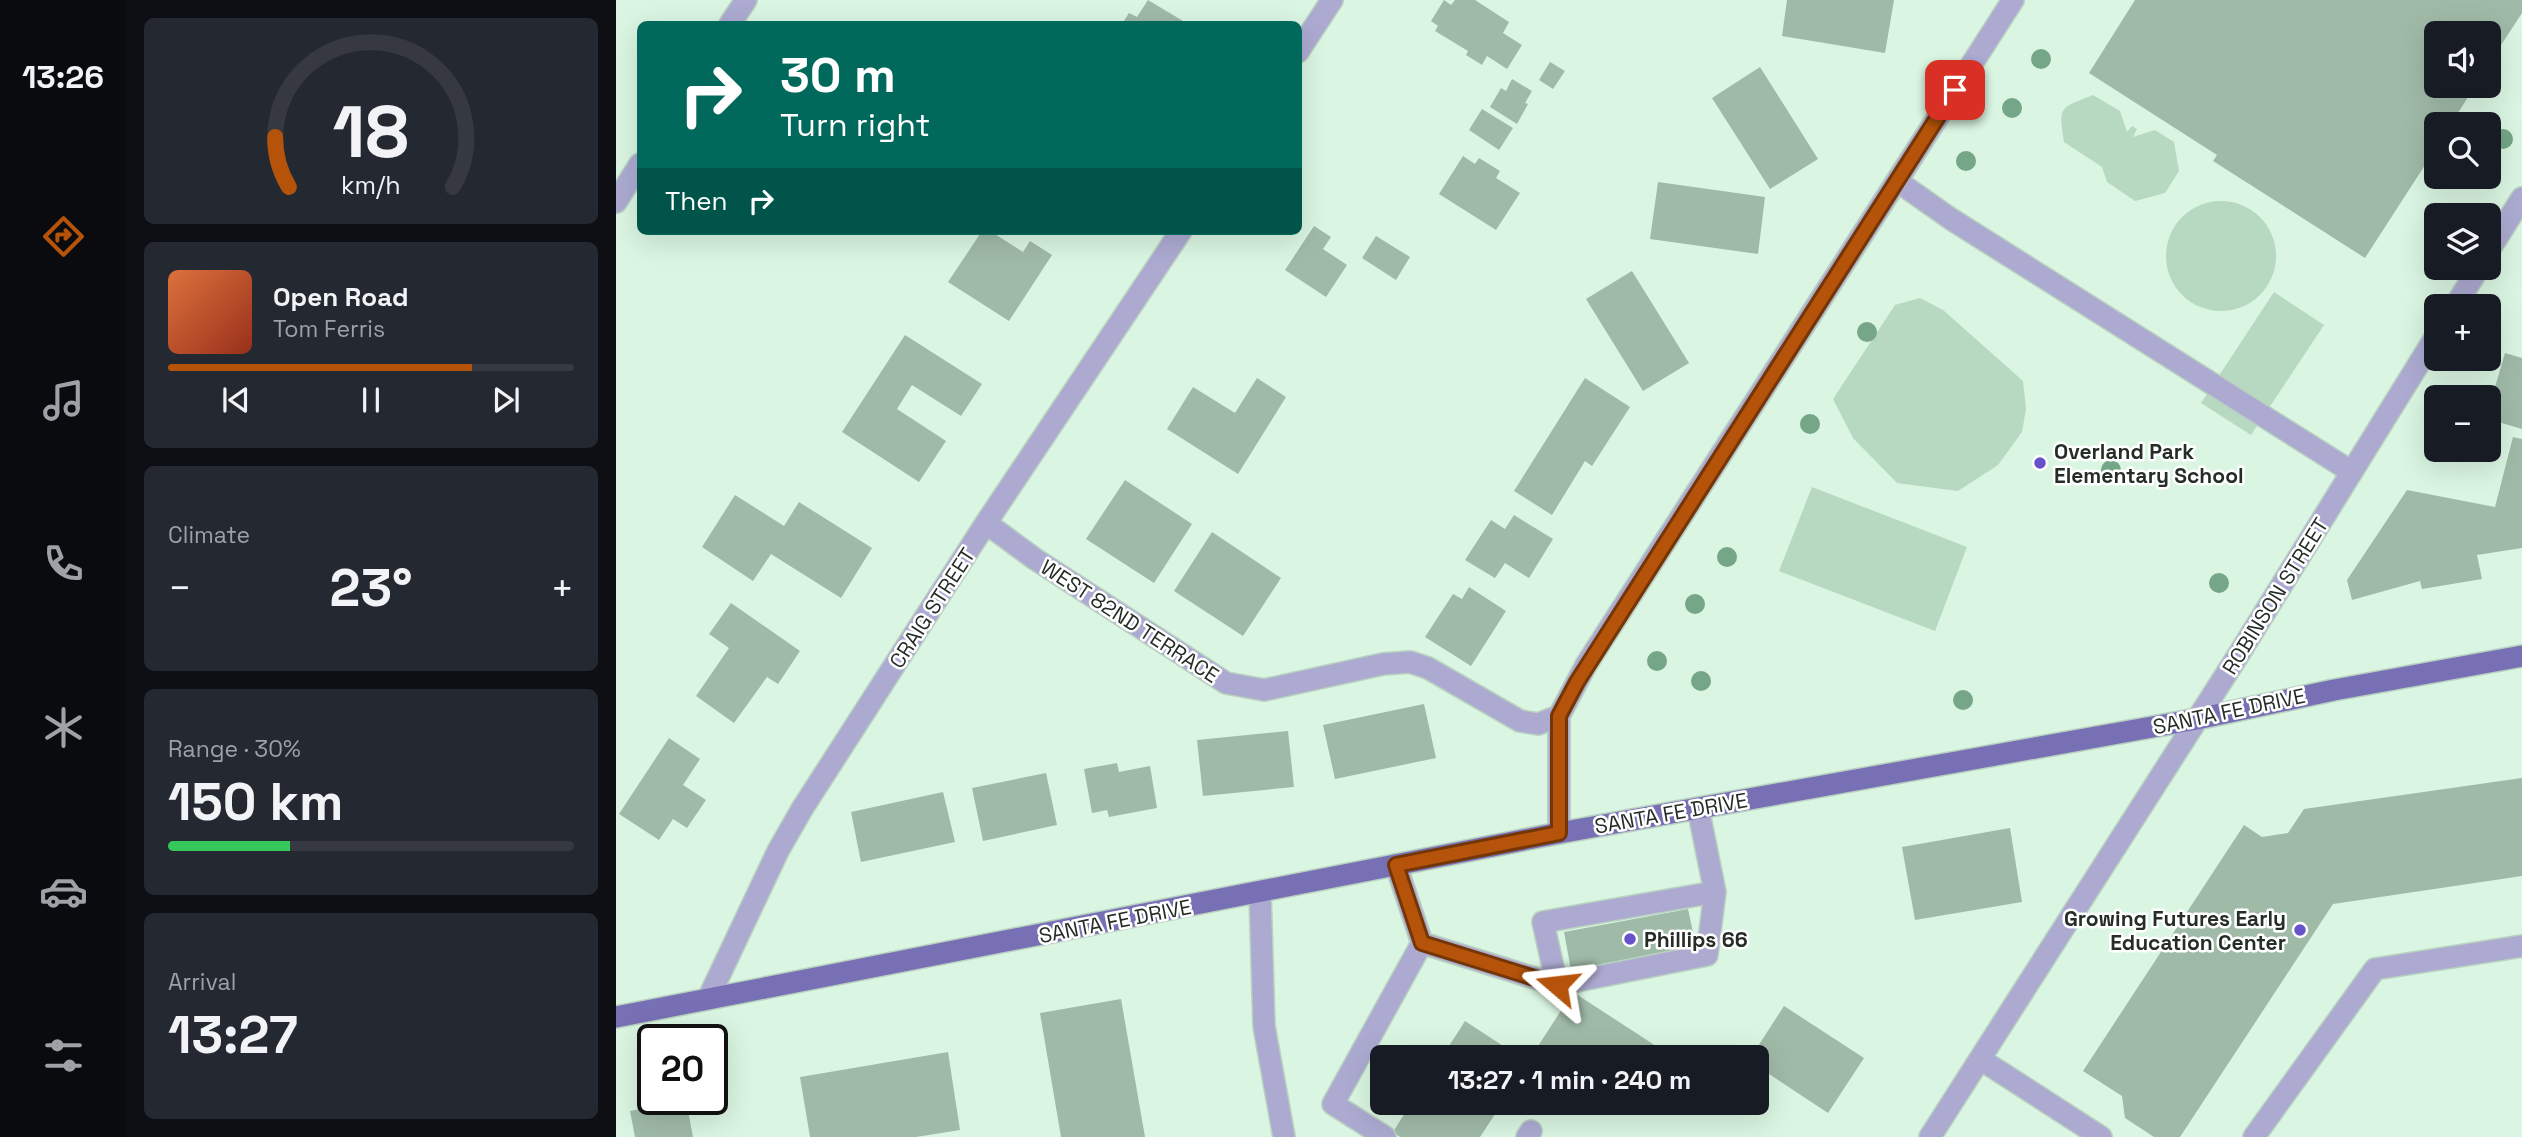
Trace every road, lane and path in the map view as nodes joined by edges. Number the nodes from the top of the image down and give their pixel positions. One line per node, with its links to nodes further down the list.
1 (746, 0): 4 (street)
2 (1332, 0): 5 (street)
3 (2013, 0): 7 (street)
4 (732, 21)
5 (1302, 46)
6 (637, 169): 9 (street)
7 (1897, 181): 13 (street); 16 (street)
8 (2522, 198): 10 (street)
9 (616, 202)
10 (2501, 231)
11 (1178, 235): 14 (street, CRAIG STREET)
12 (2424, 355): 13 (street, ROBINSON STREET)
13 (2352, 472): 17 (street, ROBINSON STREET)
14 (986, 523): 16 (street, WEST 82ND TERRACE); 26 (street, CRAIG STREET)
15 (2522, 656): 17 (main road, SANTA FE DRIVE)
16 (1559, 716): 19 (street)
17 (2197, 719): 18 (main road, SANTA FE DRIVE); 28 (street, ROBINSON STREET)
18 (1698, 808): 19 (main road, SANTA FE DRIVE); 22 (street)
19 (1559, 833): 20 (main road, SANTA FE DRIVE)
20 (1396, 865): 21 (main road, SANTA FE DRIVE); 23 (street)
21 (1261, 892): 26 (main road, SANTA FE DRIVE); 29 (street)
22 (1715, 892): 25 (street); 25 (street)
23 (1422, 943): 25 (street); 30 (street)
24 (2522, 946): 33 (street)
25 (1557, 985)
26 (708, 999): 27 (main road, SANTA FE DRIVE)
27 (616, 1017)
28 (1980, 1059): 31 (street, ROBINSON STREET); 32 (street)
29 (1284, 1137)
30 (1385, 1137)
31 (1930, 1137)
32 (2101, 1137)
33 (2255, 1137)

